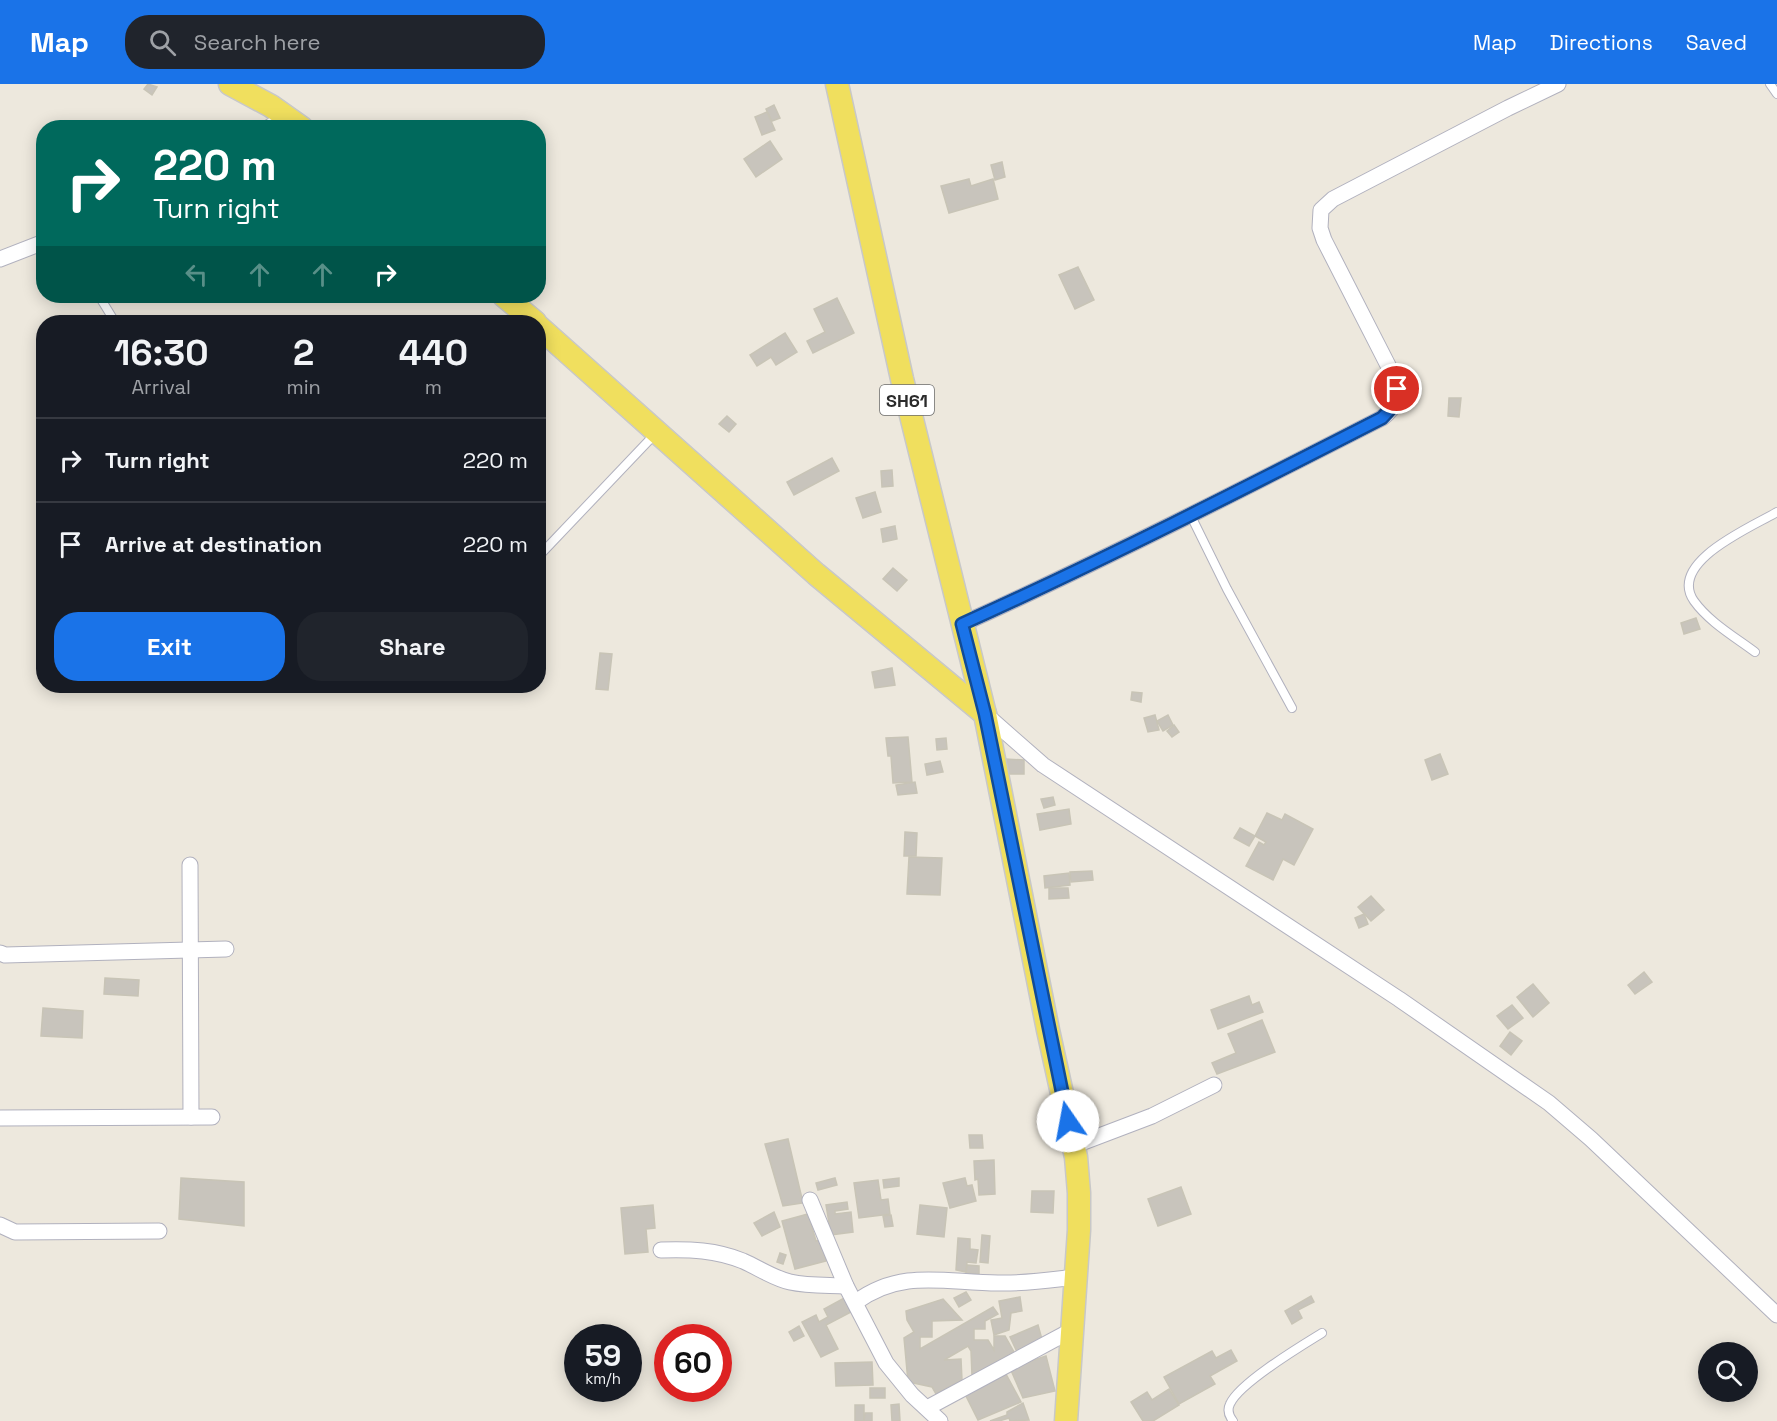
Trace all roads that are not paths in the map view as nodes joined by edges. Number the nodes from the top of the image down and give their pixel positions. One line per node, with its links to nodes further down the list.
1 (230, 84): 6 (main road)
2 (837, 84): 16 (main road, SH61)
3 (1558, 84): 14 (street)
4 (1770, 84): 5 (lane)
5 (1777, 94)
6 (280, 120)
7 (36, 245): 8 (street)
8 (0, 259)
9 (512, 303): 10 (main road)
10 (527, 315)
11 (546, 333): 12 (main road)
12 (657, 432): 15 (lane); 19 (main road)
13 (1777, 512): 17 (lane)
14 (1191, 516): 16 (street); 18 (lane)
15 (546, 549)
16 (962, 624): 19 (main road, SH61)
17 (1755, 652)
18 (1292, 708)
19 (985, 714): 28 (main road, SH61); 36 (street)
20 (189, 865): 22 (street)
21 (226, 949): 22 (street)
22 (190, 950): 23 (street); 25 (street)
23 (0, 953)
24 (1214, 1085): 28 (street)
25 (191, 1117): 26 (street); 27 (street)
26 (212, 1117)
27 (0, 1118)
28 (1073, 1146): 33 (main road, SH61)
29 (810, 1200): 34 (street)
30 (0, 1225): 31 (street)
31 (159, 1230)
32 (661, 1250): 34 (street)
33 (1076, 1277): 35 (street); 37 (main road, SH61)
34 (846, 1286): 35 (street)
35 (856, 1302): 39 (street)
36 (1777, 1315)
37 (1072, 1330): 39 (street); 41 (main road, SH61)
38 (1322, 1333): 42 (lane)
39 (927, 1408): 40 (street)
40 (940, 1421)
41 (1066, 1421)
42 (1233, 1421)

